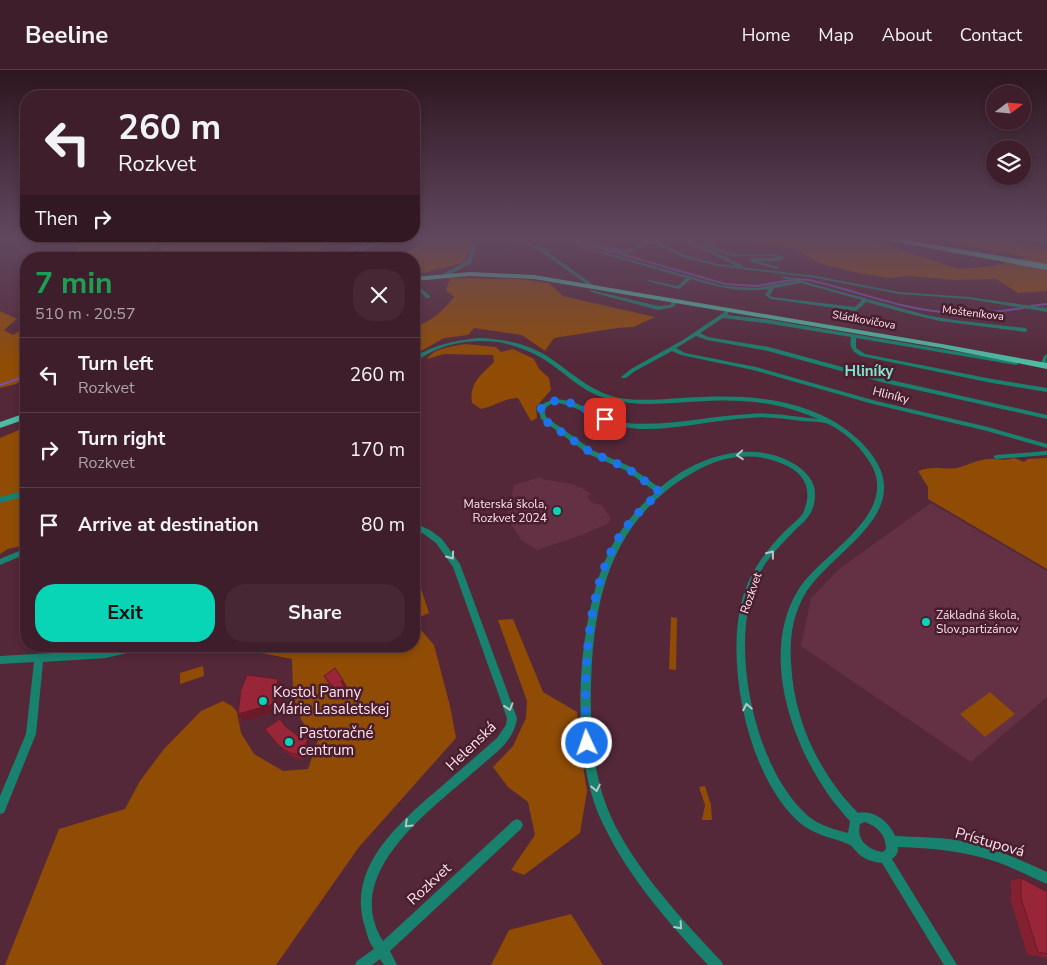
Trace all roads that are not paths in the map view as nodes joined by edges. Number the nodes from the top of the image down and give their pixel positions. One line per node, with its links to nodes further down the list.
1 (548, 281): 10 (main road, Sládkovičova)
2 (582, 281): 10 (street)
3 (649, 281): 4 (street)
4 (686, 281)
5 (701, 281): 8 (street, Mošteníkova)
6 (817, 281): 14 (street)
7 (804, 282): 8 (street, Mošteníkova); 12 (street, Mošteníkova)
8 (772, 287): 12 (street)
9 (420, 289): 11 (street)
10 (593, 289): 13 (main road, Sládkovičova)
11 (428, 297)
12 (866, 299): 16 (street, Mošteníkova)
13 (729, 310): 15 (street); 22 (main road, Sládkovičova)
14 (1047, 310)
15 (722, 316): 17 (street); 18 (street, Sládkovičova)
16 (1025, 330)
17 (696, 334): 19 (street); 26 (street, Hliníky)
18 (854, 336): 22 (street, Sládkovičova); 25 (street)
19 (672, 349): 24 (street); 30 (street, Hliníky)
20 (420, 356): 28 (street)
21 (1047, 356): 23 (street)
22 (1018, 362): 23 (main road, Sládkovičova)
23 (1045, 365)
24 (624, 377)
25 (1047, 390)
26 (1047, 417)
27 (20, 418): 29 (main road)
28 (826, 421): 33 (street); 43 (street)
29 (0, 425)
30 (1047, 446)
31 (1047, 453): 32 (street)
32 (996, 457)
33 (660, 492): 45 (street, Rozkvet, one-way to 33); 52 (street, Rozkvet, one-way to 52)
34 (20, 495): 35 (street)
35 (0, 500)
36 (420, 529): 49 (street, Helenská, one-way to 49)
37 (20, 554): 38 (street)
38 (0, 562)
39 (114, 652): 40 (street)
40 (39, 659): 41 (street); 42 (street)
41 (0, 660)
42 (0, 809)
43 (856, 819): 45 (street); 46 (street)
44 (517, 825): 49 (street, Rozkvet)
45 (854, 840): 47 (street)
46 (892, 841): 47 (street); 48 (street, Prístupová)
47 (885, 858): 53 (street)
48 (1047, 878)
49 (381, 951): 50 (street, Rozkvet); 51 (street, Helenská)
50 (361, 965)
51 (391, 965)
52 (717, 965)
53 (951, 965)

